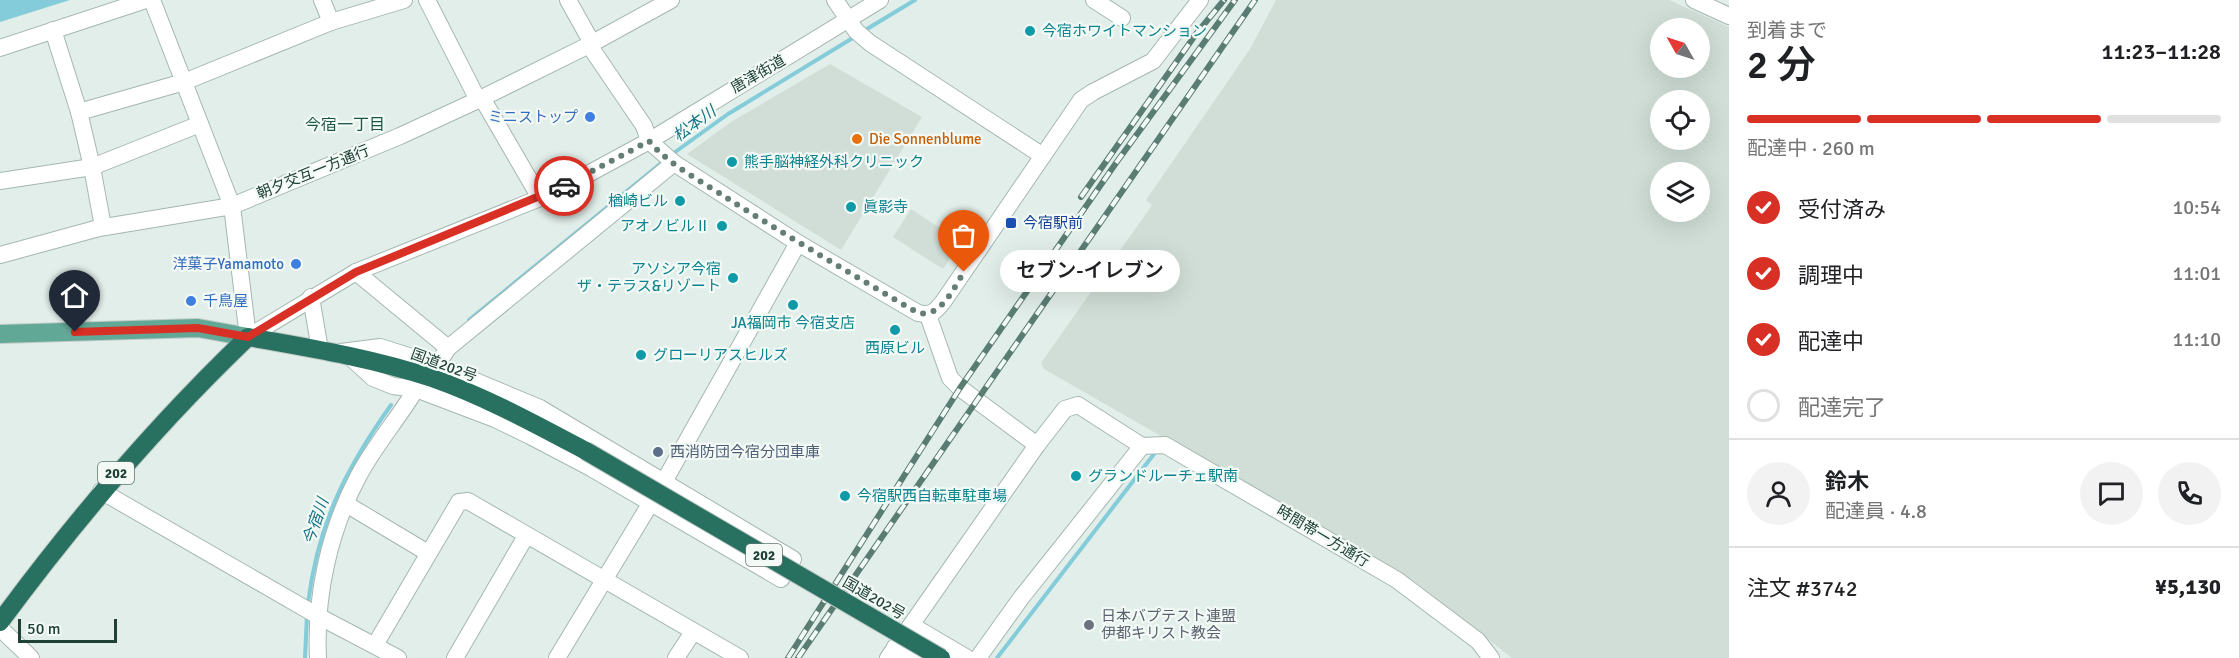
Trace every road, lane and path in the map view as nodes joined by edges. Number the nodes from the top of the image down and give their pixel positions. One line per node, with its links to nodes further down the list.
1 (146, 0): 17 (street)
2 (152, 0): 20 (street)
3 (322, 0): 15 (street)
4 (404, 0): 15 (street)
5 (427, 0): 21 (street)
6 (568, 0): 18 (street)
7 (671, 0): 18 (street, 朝夕交互一方通行)
8 (835, 0): 16 (street)
9 (880, 0): 16 (street, 唐津街道)
10 (1094, 0): 14 (street)
11 (1200, 0): 25 (street)
12 (1694, 0): 13 (street)
13 (1729, 16)
14 (1122, 18)
15 (331, 22): 20 (street)
16 (852, 26): 24 (street, 唐津街道); 25 (street)
17 (53, 30): 19 (street); 22 (street)
18 (590, 44): 21 (street, 朝夕交互一方通行); 24 (street)
19 (0, 48)
20 (184, 82): 22 (street); 23 (street)
21 (480, 99): 29 (street); 30 (street, 朝夕交互一方通行)
22 (79, 112): 27 (street)
23 (200, 124): 27 (street); 30 (street)
24 (653, 145): 26 (street); 29 (street, 唐津街道)
25 (1043, 156): 36 (street)
26 (674, 163): 32 (street); 39 (street)
27 (92, 167): 28 (street); 31 (street)
28 (0, 181)
29 (540, 198): 34 (street, 唐津街道)
30 (232, 206): 31 (street, 朝夕交互一方通行); 38 (street)
31 (103, 227): 33 (street, 朝夕交互一方通行)
32 (798, 243): 36 (street); 45 (street)
33 (0, 255)
34 (356, 272): 35 (street, 唐津街道); 39 (street)
35 (311, 297): 38 (street, 唐津街道); 40 (street)
36 (928, 315): 43 (street)
37 (0, 334): 38 (main road)
38 (248, 337): 40 (highway, 国道202号 / 202); 46 (highway, 202)
39 (448, 348): 41 (street)
40 (334, 353): 41 (street); 42 (street); 68 (highway, 国道202号 / 202, bridge)
41 (437, 365): 45 (street)
42 (416, 389): 47 (street); 48 (street)
43 (1037, 445): 44 (street); 54 (street)
44 (1142, 446): 59 (street, 時間帯一方通行); 70 (street)
45 (663, 481): 48 (street); 48 (street)
46 (101, 491): 52 (street); 53 (highway, 202)
47 (345, 504): 50 (street); 52 (street)
48 (649, 504): 51 (street)
49 (526, 536): 50 (street); 51 (street); 63 (street)
50 (428, 553): 57 (street)
51 (602, 580): 56 (street); 64 (street)
52 (318, 616): 57 (street); 61 (street)
53 (0, 622)
54 (911, 625): 58 (street); 69 (street)
55 (0, 628): 60 (street)
56 (693, 632): 65 (street); 66 (street)
57 (375, 645): 62 (street)
58 (891, 653): 67 (street)
59 (1489, 657)
60 (31, 658)
61 (318, 658)
62 (398, 658)
63 (455, 658)
64 (556, 658)
65 (676, 658)
66 (740, 658)
67 (913, 658)
68 (941, 658)
69 (967, 658)
70 (978, 658)

